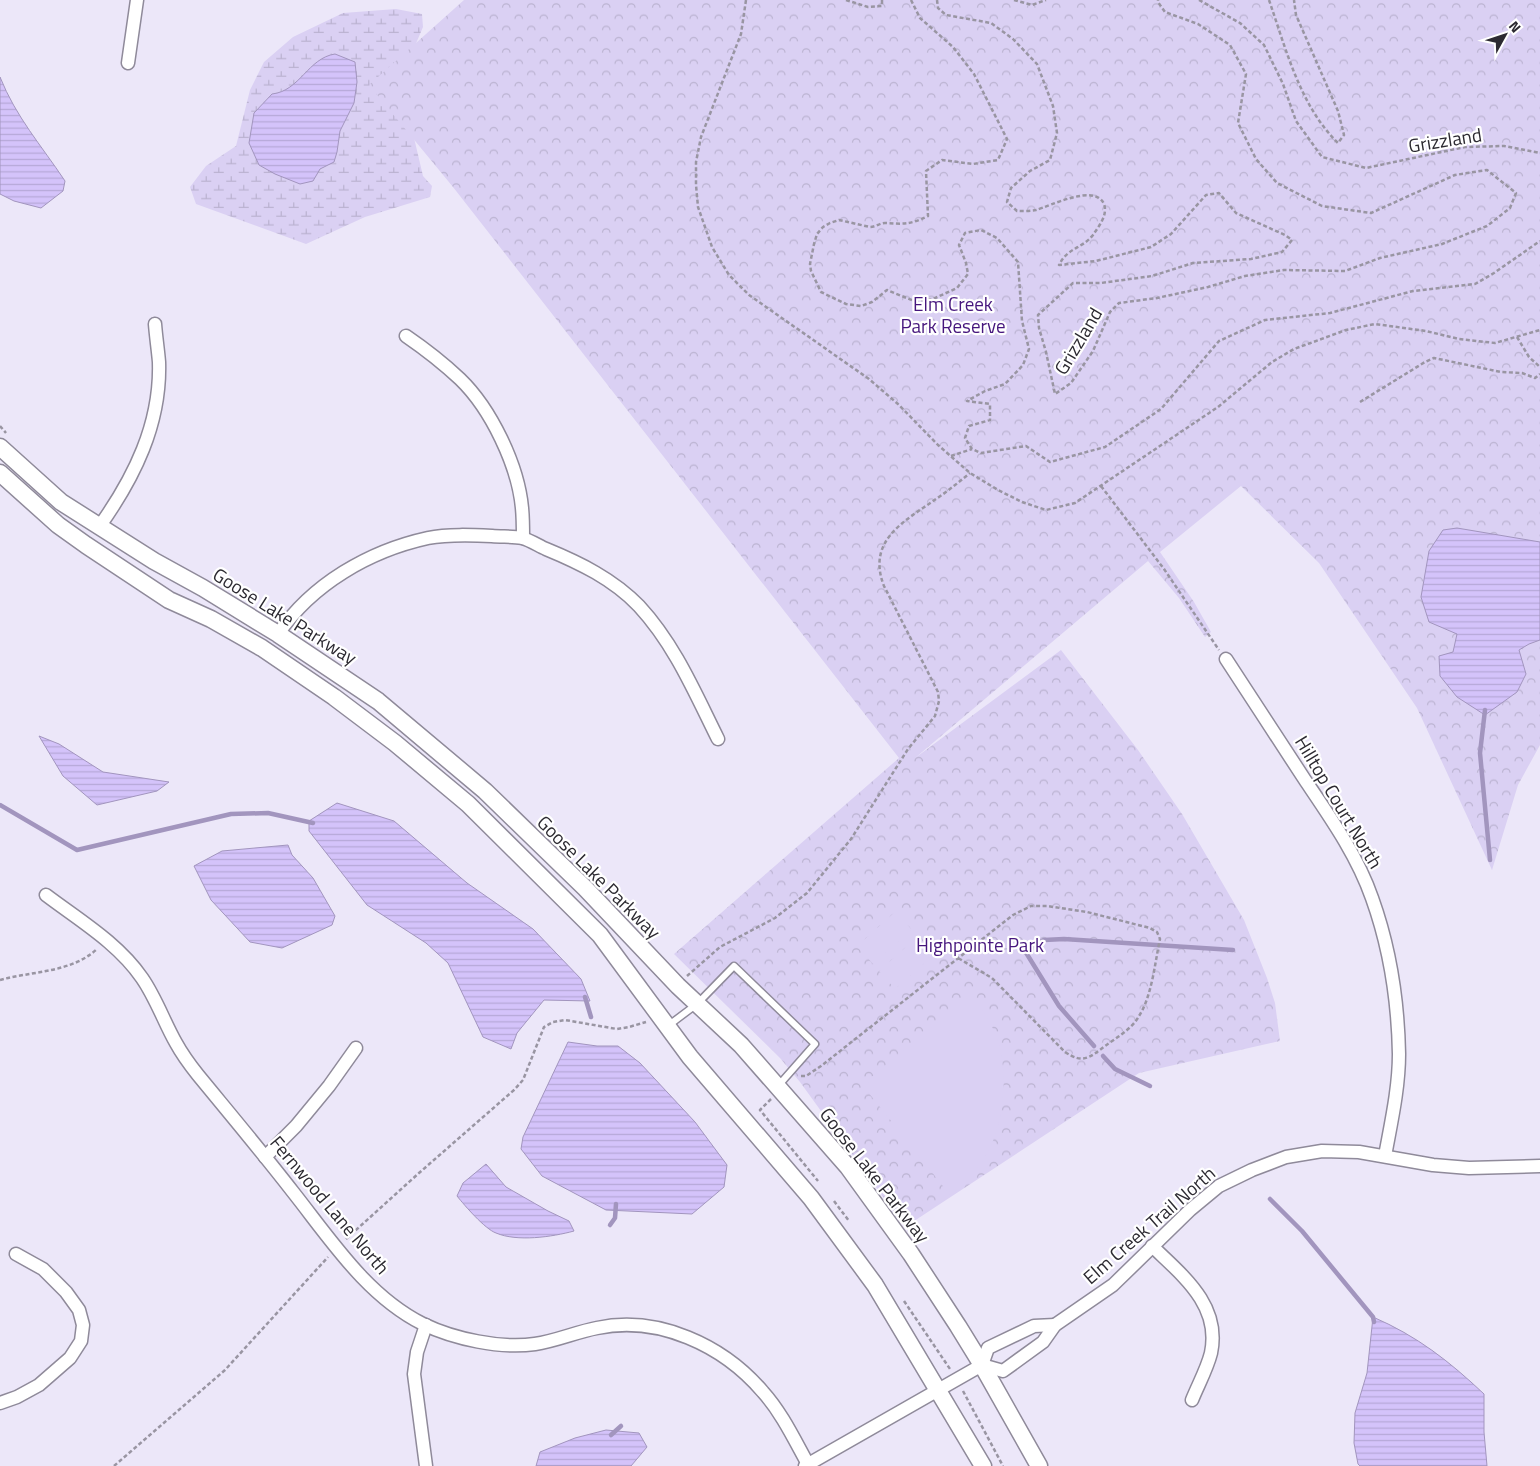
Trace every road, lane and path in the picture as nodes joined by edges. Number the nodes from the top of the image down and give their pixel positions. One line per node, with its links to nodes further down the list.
1 (137, 0): 13 (street)
2 (746, 0): 25 (path)
3 (846, 0): 4 (path)
4 (882, 0)
5 (911, 0): 24 (path, Grizzland)
6 (937, 0): 9 (path, Grizzland)
7 (1014, 0): 8 (path)
8 (1046, 0)
9 (1158, 0)
10 (1199, 0): 14 (path, Grizzland)
11 (1269, 0): 12 (path)
12 (1294, 0)
13 (128, 63)
14 (1540, 152)
15 (1540, 241): 24 (path)
16 (155, 324): 29 (street)
17 (1540, 330): 19 (path)
18 (406, 336): 30 (street)
19 (1517, 337): 20 (path); 28 (path)
20 (1540, 367)
21 (1540, 374): 22 (path)
22 (1360, 402)
23 (0, 447): 29 (street, Goose Lake Parkway)
24 (972, 449): 25 (path)
25 (951, 456): 27 (path)
26 (0, 473): 41 (street, Goose Lake Parkway)
27 (970, 473): 28 (path); 37 (path)
28 (1100, 486): 32 (path)
29 (99, 527): 31 (street, Goose Lake Parkway)
30 (523, 538): 31 (street); 33 (street)
31 (278, 634): 39 (street, Goose Lake Parkway)
32 (1226, 659): 44 (street, Hilltop Court North)
33 (718, 739)
34 (46, 894): 35 (street, Fernwood Lane North)
35 (106, 941): 38 (path); 45 (street, Fernwood Lane North)
36 (958, 958): 36 (path)
37 (689, 974)
38 (0, 980)
39 (697, 1004): 41 (lane); 43 (street, Goose Lake Parkway); 43 (lane)
40 (646, 1022): 48 (path)
41 (668, 1026): 53 (street, Goose Lake Parkway)
42 (356, 1048): 45 (street)
43 (778, 1086): 52 (street, Goose Lake Parkway)
44 (1385, 1156): 46 (street, Elm Creek Trail North); 47 (street, Elm Creek Trail North)
45 (265, 1157): 48 (street, Fernwood Lane North)
46 (1540, 1166)
47 (1152, 1246): 51 (street, Elm Creek Trail North); 54 (street)
48 (337, 1247): 50 (street, Fernwood Lane North); 57 (path)
49 (16, 1254): 55 (street)
50 (426, 1325): 56 (street, Fernwood Lane North); 58 (street)
51 (1055, 1326): 52 (street); 52 (street, Elm Creek Trail North)
52 (982, 1365): 53 (street); 60 (street, Goose Lake Parkway)
53 (938, 1390): 56 (street); 59 (street, Goose Lake Parkway)
54 (1192, 1400)
55 (0, 1403)
56 (808, 1465)
57 (114, 1466)
58 (426, 1466)
59 (983, 1466)
60 (1039, 1466)

